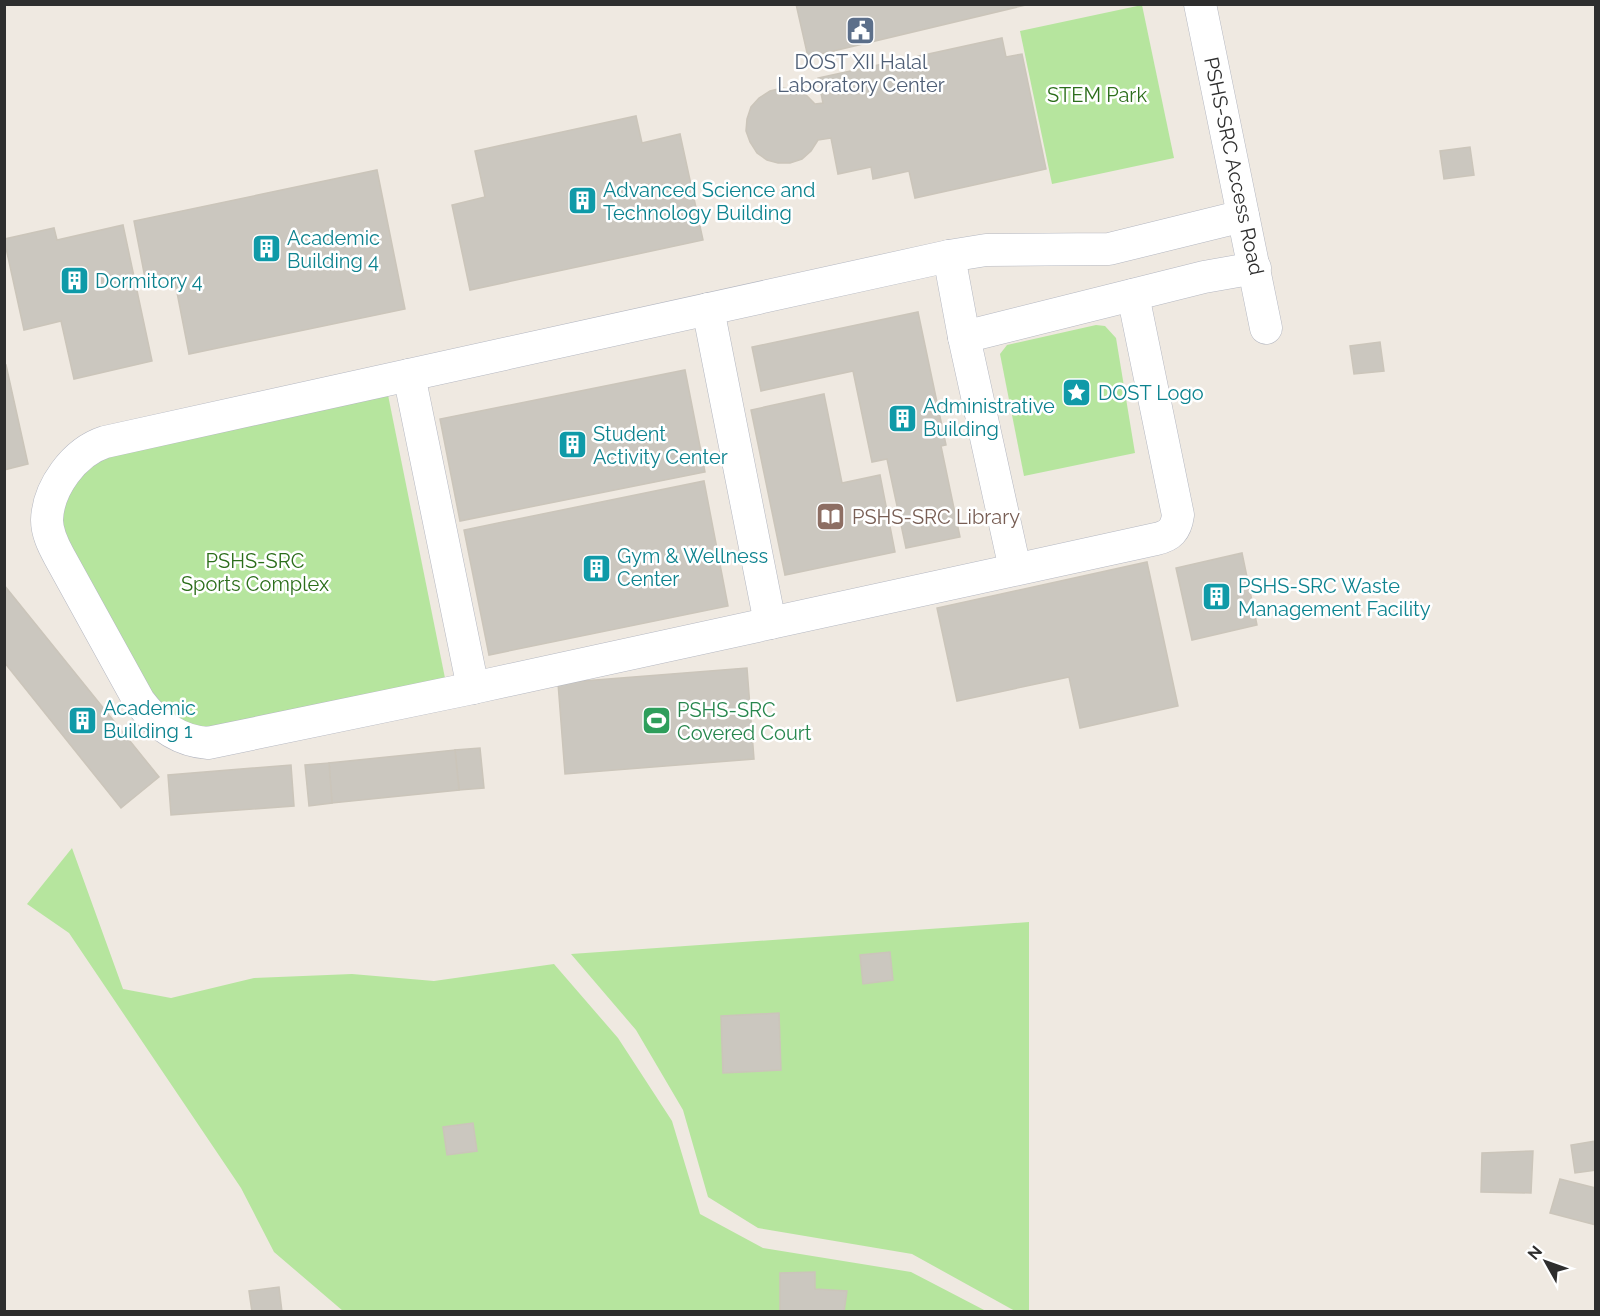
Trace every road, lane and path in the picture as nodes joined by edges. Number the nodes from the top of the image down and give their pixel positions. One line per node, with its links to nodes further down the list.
1 (1200, 4): 2 (street, PSHS-SRC Access Road)
2 (1243, 216): 3 (street); 4 (street, PSHS-SRC Access Road)
3 (949, 256): 6 (street); 8 (street)
4 (1255, 268): 5 (street); 7 (street, PSHS-SRC Access Road)
5 (1133, 295): 8 (street); 10 (street)
6 (708, 309): 9 (street); 11 (street)
7 (1266, 328)
8 (964, 338): 10 (street)
9 (409, 375): 12 (street); 12 (street)
10 (1015, 568): 11 (street)
11 (770, 623): 12 (street)
12 (473, 688)

